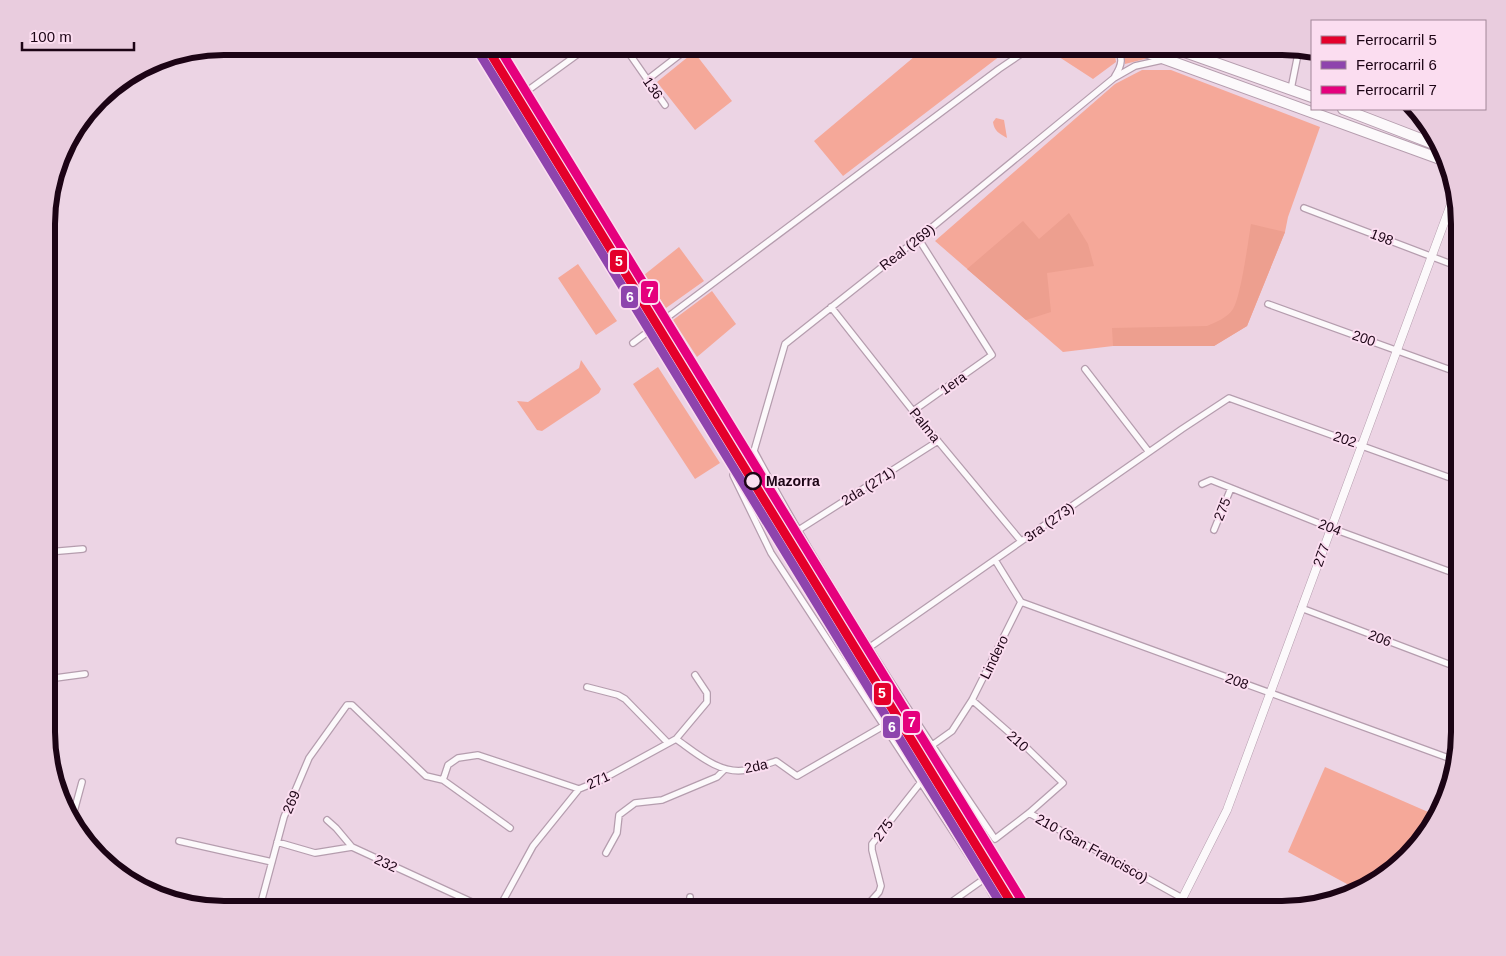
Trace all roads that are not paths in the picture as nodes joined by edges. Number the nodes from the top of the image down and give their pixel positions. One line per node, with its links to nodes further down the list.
1 (499, 55): 2 (street)
2 (577, 55)
3 (630, 55): 12 (street, 136)
4 (680, 55): 12 (street)
5 (1018, 55): 26 (street)
6 (1120, 55): 11 (street)
7 (1154, 55): 10 (highway)
8 (1193, 55): 13 (highway)
9 (1298, 56): 13 (street)
10 (1174, 62): 11 (street, Real (269)); 18 (highway)
11 (1114, 78): 21 (street, Real (269))
12 (648, 80): 15 (street, 136)
13 (1291, 90): 14 (highway)
14 (1311, 97)
15 (665, 104)
16 (1346, 110): 17 (highway)
17 (1430, 142)
18 (1437, 158)
19 (1450, 207): 22 (street, 277)
20 (1304, 208): 22 (street, 198)
21 (918, 238): 25 (street, Real (269)); 31 (street, 1era)
22 (1432, 257): 23 (street, 198); 27 (street, 277)
23 (1451, 264)
24 (1268, 304): 27 (street, 200)
25 (831, 307): 31 (street, Palma); 34 (street, Real (269))
26 (633, 343)
27 (1397, 350): 29 (street, 200); 33 (street, 277)
28 (1085, 369): 35 (street)
29 (1451, 370)
30 (1229, 398): 33 (street, 202); 35 (street, 3ra (273))
31 (913, 411): 32 (street, Palma)
32 (938, 442): 41 (street, 2da (271)); 42 (street, Palma)
33 (1361, 445): 36 (street, 202); 39 (street, 277)
34 (754, 451): 41 (street); 57 (street)
35 (1149, 452): 42 (street, 3ra (273))
36 (1451, 478)
37 (1202, 484): 38 (street, 204)
38 (1231, 488): 39 (street, 204); 40 (street, 275)
39 (1331, 528): 46 (street, 204); 48 (street, 277)
40 (1214, 530)
41 (797, 531): 49 (street)
42 (1021, 541): 45 (street, 3ra (273))
43 (83, 549): 44 (street)
44 (55, 551)
45 (995, 560): 47 (street); 49 (street, 3ra (273))
46 (1451, 572)
47 (1020, 602): 55 (street, 208); 56 (street, Lindero)
48 (1302, 608): 50 (street, 206); 55 (street, 277)
49 (870, 647): 60 (street)
50 (1451, 665)
51 (86, 674): 53 (street)
52 (695, 675): 58 (street, 271)
53 (55, 677)
54 (587, 687): 59 (street)
55 (1271, 693): 61 (street, 208); 78 (street, 277)
56 (972, 700): 60 (street, Lindero); 68 (street, 210)
57 (884, 725): 62 (street, 2da); 65 (street)
58 (676, 739): 59 (street, 271); 62 (street, 2da)
59 (668, 743): 66 (street, 271)
60 (931, 746): 68 (street)
61 (1449, 758)
62 (725, 768): 74 (street)
63 (443, 780): 66 (street); 70 (street); 72 (street, 269)
64 (82, 782): 67 (street)
65 (921, 782): 76 (street); 83 (street, 275)
66 (579, 788): 81 (street, 271)
67 (74, 811)
68 (1029, 813): 78 (street, 210 (San Francisco))
69 (327, 820): 73 (street)
70 (510, 828)
71 (179, 841): 75 (street)
72 (277, 842): 73 (street); 75 (street, 269)
73 (352, 847): 80 (street, 232)
74 (606, 853)
75 (272, 862): 79 (street, 269)
76 (984, 879): 84 (street); 85 (street)
77 (690, 896): 82 (street)
78 (1182, 898): 86 (street, 277)
79 (261, 901)
80 (470, 901)
81 (503, 901)
82 (690, 901)
83 (871, 901)
84 (954, 901)
85 (996, 901)
86 (1181, 901)

